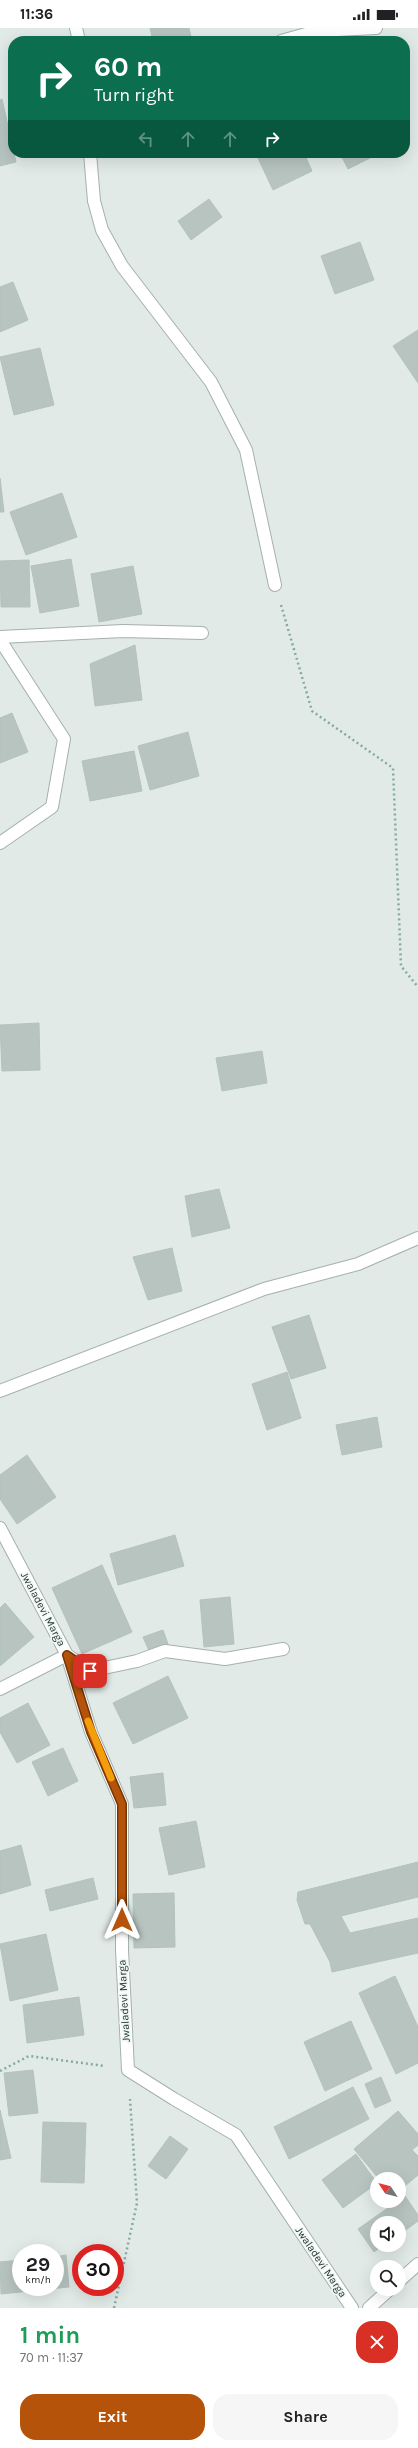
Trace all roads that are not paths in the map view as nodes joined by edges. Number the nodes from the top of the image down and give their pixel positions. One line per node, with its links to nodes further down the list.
1 (376, 28): 2 (street)
2 (299, 36)
3 (90, 158): 4 (street)
4 (275, 585)
5 (202, 633): 6 (street)
6 (0, 637)
7 (0, 640): 8 (street)
8 (0, 844)
9 (418, 1238): 10 (street)
10 (0, 1391)
11 (0, 1528): 13 (street, Jwaladevi Marga)
12 (283, 1649): 13 (street)
13 (67, 1655): 14 (street); 18 (street, Jwaladevi Marga)
14 (0, 1689)
15 (418, 2264): 16 (street)
16 (406, 2275)
17 (382, 2296): 19 (street)
18 (352, 2308)
19 (369, 2308)

